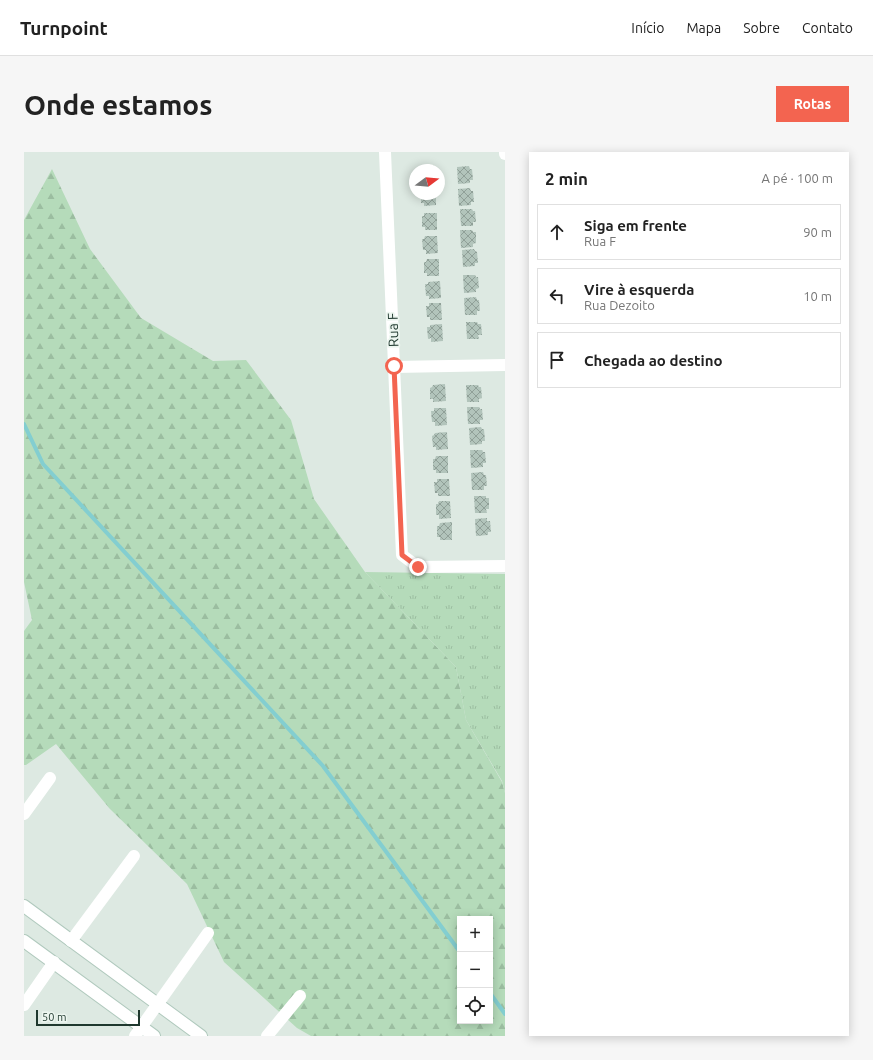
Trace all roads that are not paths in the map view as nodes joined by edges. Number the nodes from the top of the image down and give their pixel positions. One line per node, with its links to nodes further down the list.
1 (385, 152): 3 (street, Rua F)
2 (505, 365): 3 (street)
3 (394, 366): 4 (street, Rua F)
4 (505, 566)
5 (50, 778): 6 (street)
6 (24, 814)
7 (134, 856): 11 (street)
8 (24, 906): 11 (street)
9 (208, 933): 15 (street)
10 (24, 941): 12 (street)
11 (71, 941): 15 (street)
12 (54, 962): 14 (street); 16 (street)
13 (300, 996): 19 (street)
14 (24, 1005)
15 (158, 1005): 16 (street); 18 (street)
16 (138, 1032): 17 (street)
17 (154, 1036)
18 (201, 1036)
19 (267, 1036)

